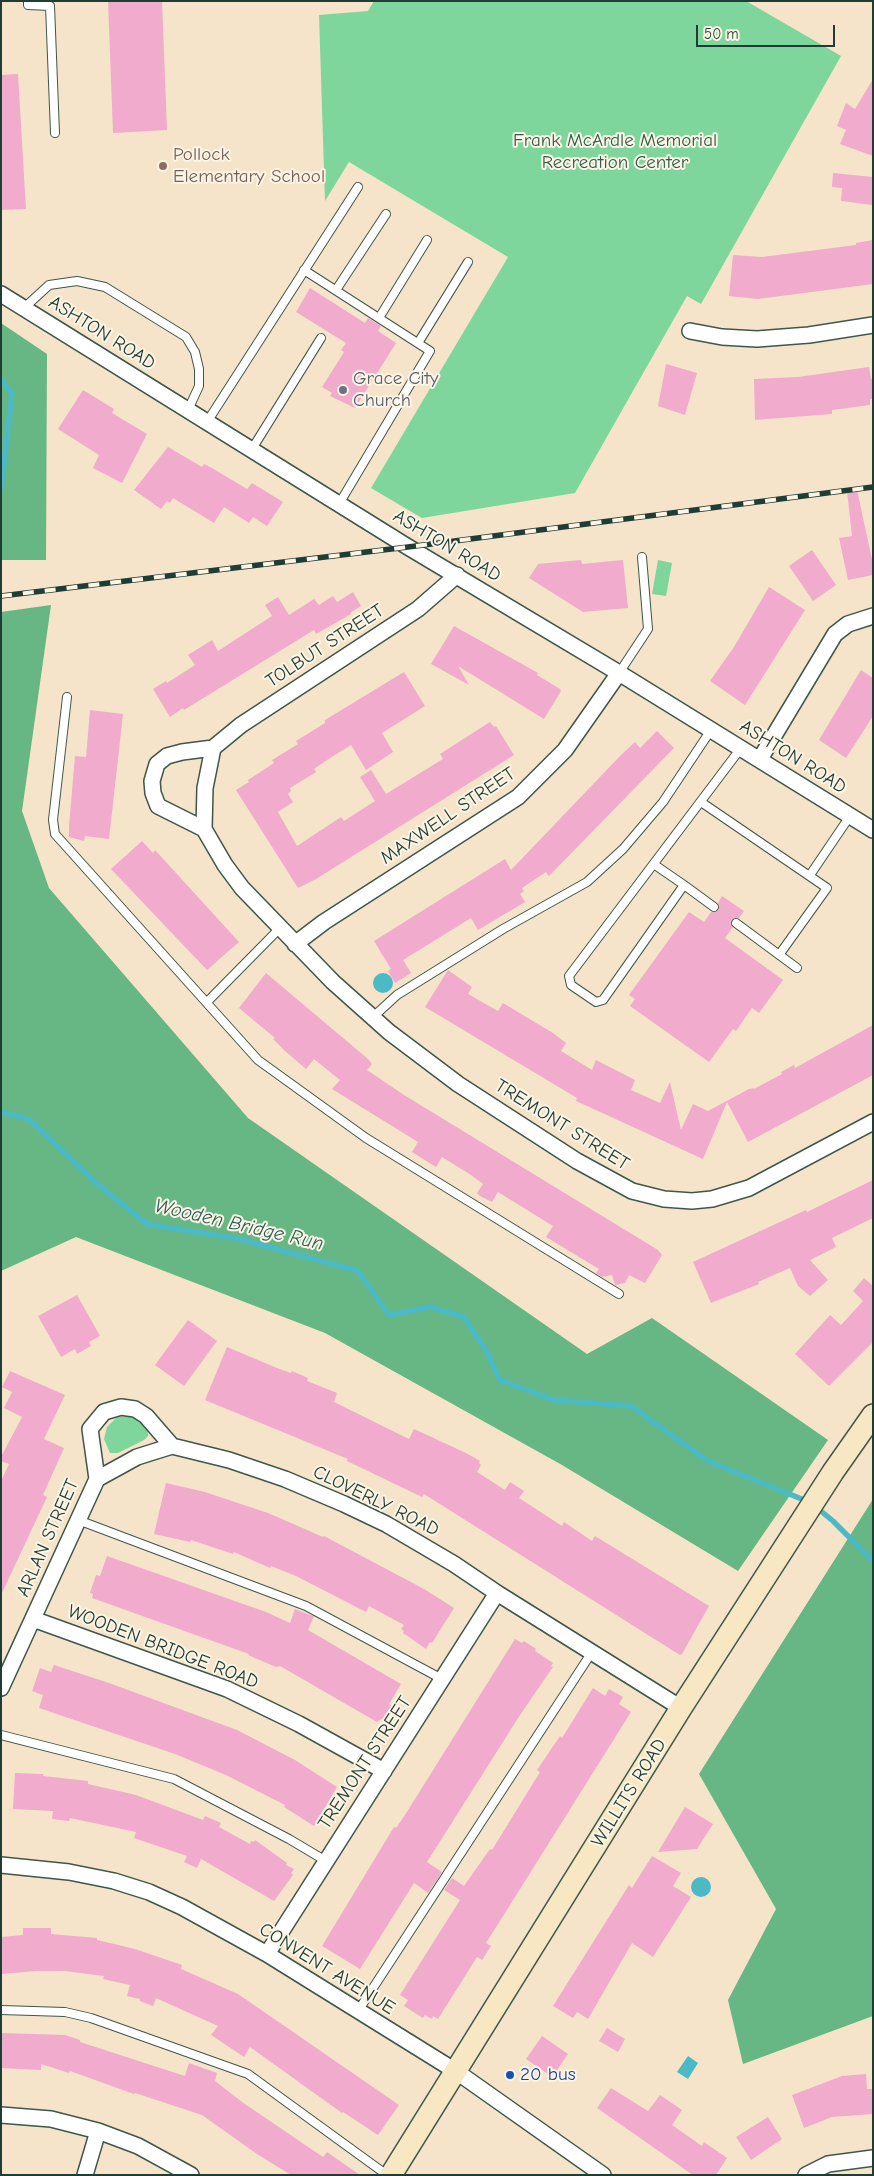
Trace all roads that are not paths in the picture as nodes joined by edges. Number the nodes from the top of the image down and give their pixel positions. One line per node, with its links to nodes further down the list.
1 (28, 1): 2 (lane)
2 (55, 133)
3 (358, 187): 7 (lane)
4 (386, 214): 8 (lane)
5 (427, 240): 11 (lane)
6 (468, 262): 15 (lane)
7 (304, 270): 8 (lane); 17 (lane)
8 (336, 290): 11 (lane)
9 (1, 294): 10 (street, ASHTON ROAD)
10 (24, 308): 16 (street, ASHTON ROAD); 16 (lane)
11 (379, 318): 15 (lane)
12 (873, 325): 13 (street)
13 (690, 331)
14 (320, 338): 18 (lane)
15 (418, 343): 19 (lane)
16 (188, 410): 17 (street, ASHTON ROAD)
17 (207, 422): 18 (street, ASHTON ROAD)
18 (252, 450): 19 (street, ASHTON ROAD)
19 (339, 504): 21 (street, ASHTON ROAD)
20 (642, 558): 23 (lane)
21 (457, 574): 23 (street, ASHTON ROAD); 26 (street, TOLBUT STREET)
22 (873, 616): 28 (street)
23 (619, 673): 25 (street, ASHTON ROAD); 39 (street, MAXWELL STREET)
24 (67, 697): 42 (lane)
25 (711, 730): 27 (street, ASHTON ROAD); 43 (lane)
26 (213, 748): 31 (street); 31 (street)
27 (740, 748): 28 (street, ASHTON ROAD); 29 (lane)
28 (760, 759): 30 (street, ASHTON ROAD)
29 (701, 802): 33 (lane); 34 (lane)
30 (850, 816): 32 (street, ASHTON ROAD); 34 (lane)
31 (204, 829): 38 (street)
32 (873, 830)
33 (655, 864): 35 (lane); 35 (lane)
34 (810, 875): 40 (lane)
35 (684, 885): 36 (lane)
36 (714, 907)
37 (736, 923): 40 (lane)
38 (280, 928): 39 (street); 42 (lane)
39 (295, 944): 43 (street, TREMONT STREET)
40 (779, 955): 41 (lane)
41 (797, 968)
42 (207, 1002): 45 (lane)
43 (373, 1017): 44 (street, TREMONT STREET)
44 (873, 1122)
45 (619, 1294)
46 (873, 1414): 55 (street, WILLITS ROAD)
47 (172, 1446): 48 (street, ARLAN STREET); 48 (street); 50 (street, CLOVERLY ROAD)
48 (97, 1479): 49 (street, ARLAN STREET)
49 (78, 1520): 51 (street, ARLAN STREET); 53 (lane)
50 (497, 1593): 52 (street, CLOVERLY ROAD); 53 (street, TREMONT STREET)
51 (33, 1619): 54 (street, ARLAN STREET); 57 (street, WOODEN BRIDGE ROAD)
52 (592, 1652): 55 (street, CLOVERLY ROAD); 62 (lane)
53 (442, 1679): 57 (street, TREMONT STREET)
54 (1, 1688)
55 (681, 1708): 63 (street, WILLITS ROAD)
56 (1, 1735): 58 (lane)
57 (384, 1771): 58 (street, TREMONT STREET)
58 (326, 1861): 60 (street, TREMONT STREET)
59 (1, 1865): 60 (street, CONVENT AVENUE)
60 (267, 1954): 62 (street, CONVENT AVENUE)
61 (1, 2010): 69 (lane)
62 (358, 2011): 63 (street, CONVENT AVENUE)
63 (457, 2072): 70 (street, WILLITS ROAD); 71 (street, CONVENT AVENUE)
64 (1, 2115): 65 (street)
65 (98, 2131): 67 (street); 68 (street)
66 (873, 2158): 72 (street)
67 (85, 2175)
68 (191, 2175)
69 (387, 2175)
70 (392, 2175)
71 (603, 2175)
72 (806, 2175)

